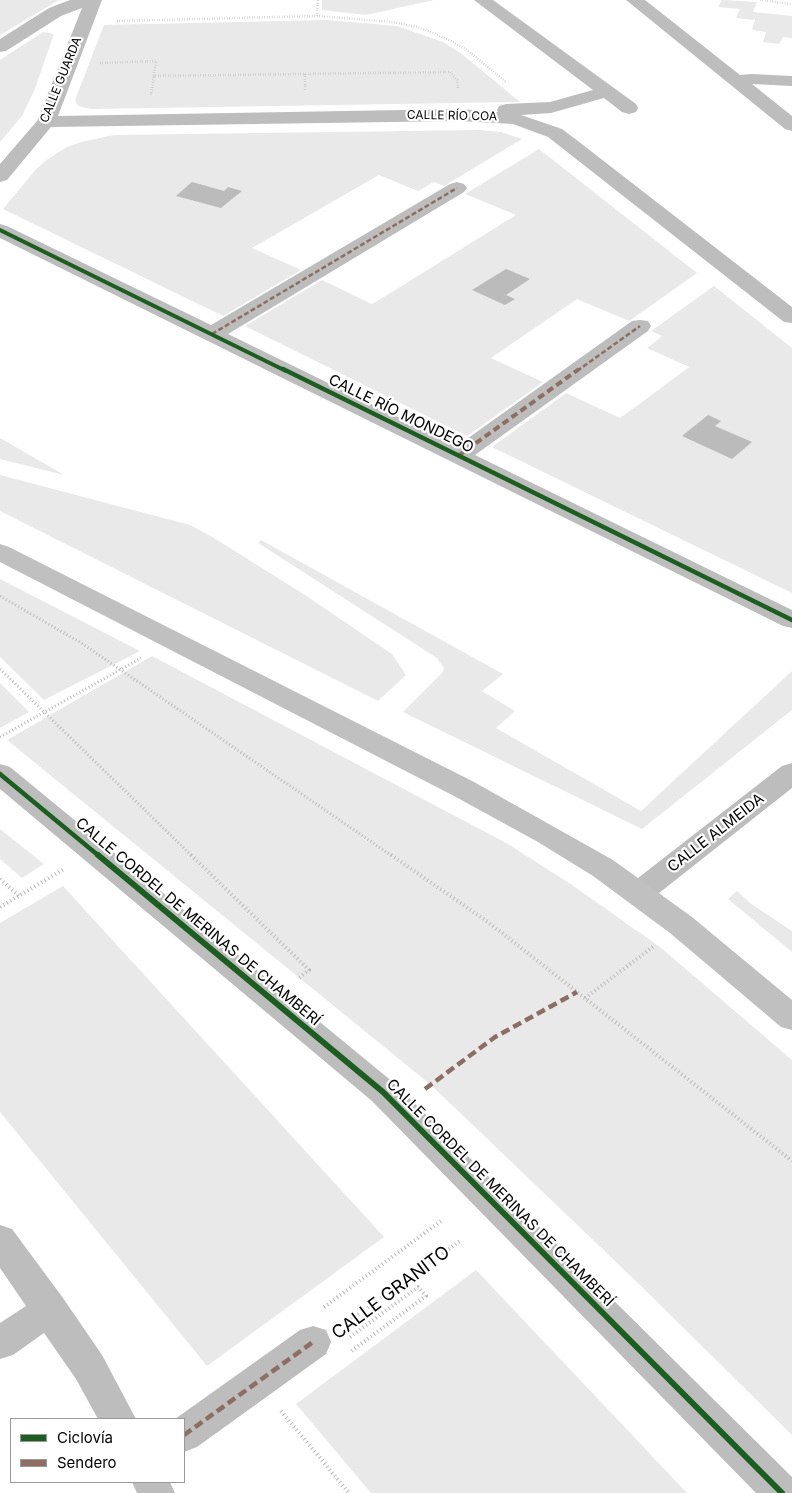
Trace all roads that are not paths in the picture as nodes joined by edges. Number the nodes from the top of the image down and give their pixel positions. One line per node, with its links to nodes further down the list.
1 (482, 0): 7 (street)
2 (634, 0): 5 (street)
3 (94, 1): 4 (street, CALLE GUARDA); 10 (street, CALLE GUARDA)
4 (0, 47)
5 (736, 81): 6 (street); 11 (street)
6 (792, 81)
7 (607, 92): 8 (street); 9 (street)
8 (629, 108)
9 (494, 116): 10 (street, CALLE RÍO COA); 15 (street, CALLE RÍO COA)
10 (46, 122): 12 (street, CALLE GUARDA)
11 (792, 125)
12 (0, 176)
13 (456, 188): 17 (street)
14 (0, 230): 17 (street, CALLE RÍO MONDEGO)
15 (792, 317)
16 (640, 326): 18 (street, CALLE RÍO MONDEGO)
17 (212, 334): 18 (street, CALLE RÍO MONDEGO)
18 (458, 456): 20 (street, CALLE RÍO MONDEGO)
19 (0, 552): 23 (main road)
20 (792, 620)
21 (792, 772): 23 (street, CALLE ALMEIDA)
22 (0, 774): 31 (street, CALLE CORDEL DE MERINAS DE CHAMBERÍ)
23 (639, 893): 24 (main road)
24 (792, 1018)
25 (0, 1240): 26 (street)
26 (50, 1309): 28 (street); 29 (street)
27 (330, 1330): 30 (street, CALLE GRANITO)
28 (0, 1343)
29 (117, 1418)
30 (185, 1433)
31 (782, 1493)

